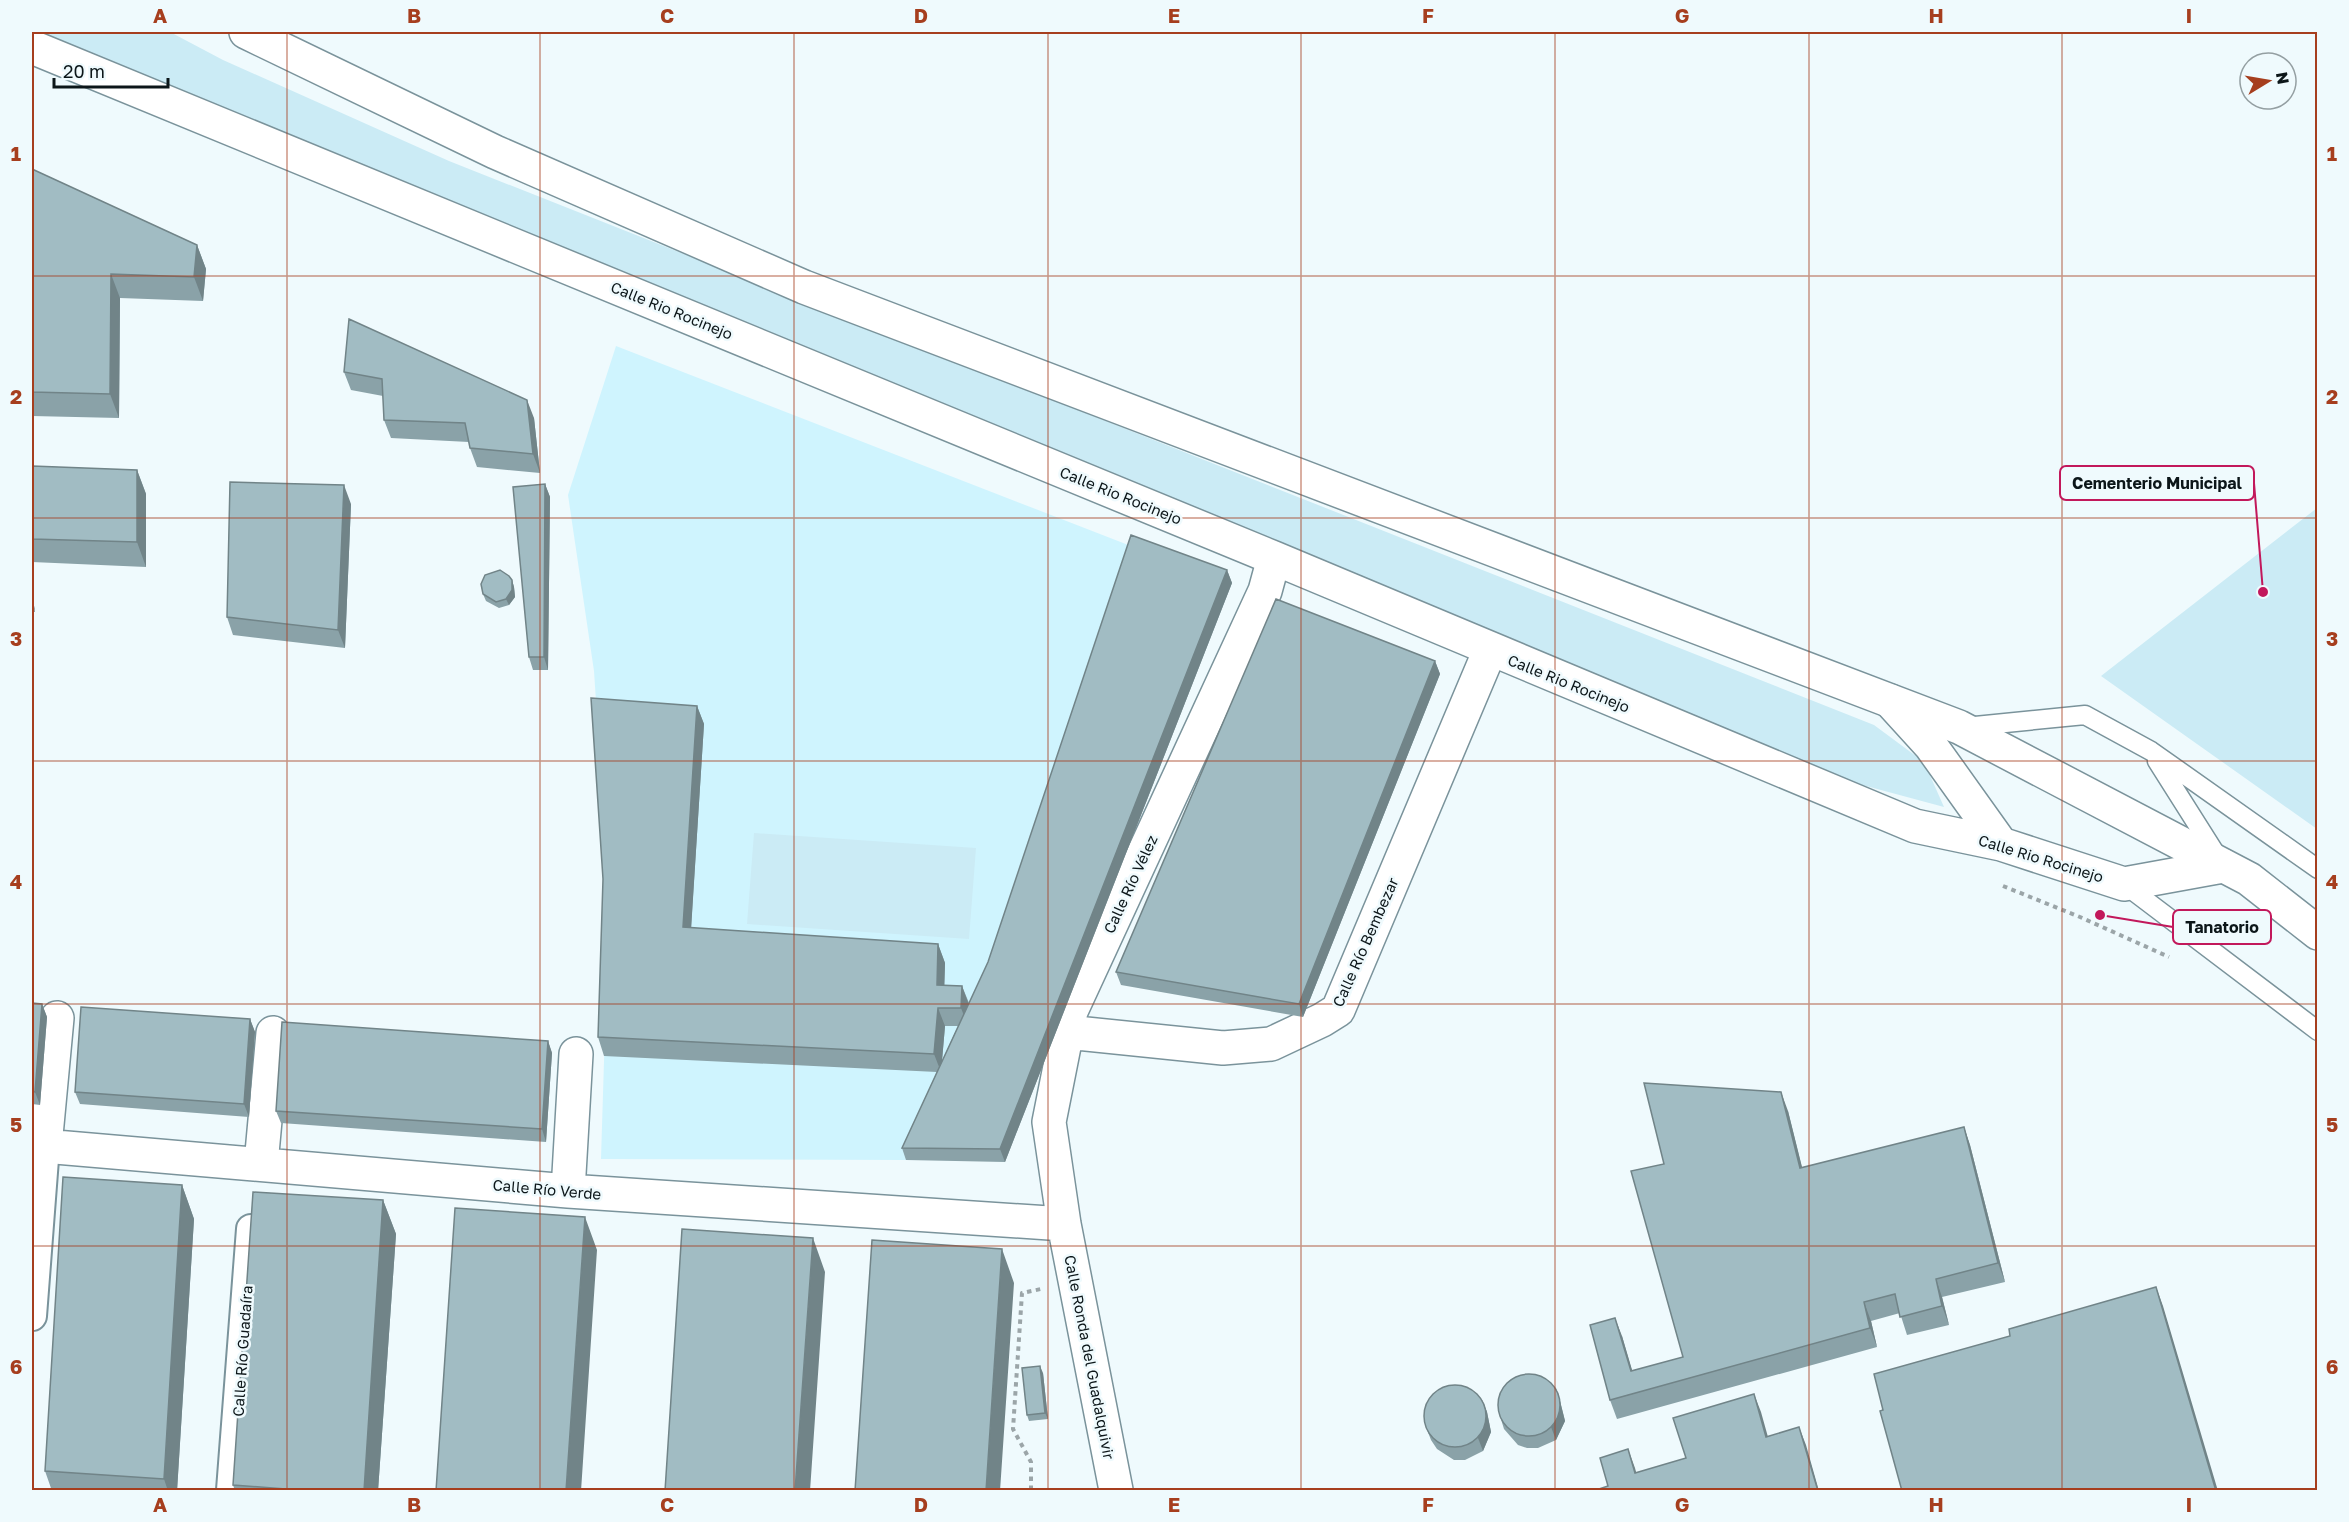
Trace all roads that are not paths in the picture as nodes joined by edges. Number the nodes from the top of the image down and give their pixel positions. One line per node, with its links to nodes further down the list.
1 (246, 32): 5 (street)
2 (32, 46): 3 (street, Calle Rio Rocinejo)
3 (1274, 558): 4 (street, Calle Rio Rocinejo); 15 (street, Calle Río Vélez)
4 (1490, 650): 8 (street, Calle Rio Rocinejo); 15 (street, Calle Río Bembezar)
5 (1890, 701): 6 (street); 8 (street)
6 (1959, 727): 7 (lane); 9 (street)
7 (2151, 751): 9 (lane); 10 (lane)
8 (2001, 844): 11 (street, Calle Rio Rocinejo)
9 (2223, 866): 11 (street, Calle Rio Rocinejo); 12 (street)
10 (2318, 869)
11 (2124, 884): 14 (lane)
12 (2318, 933)
13 (57, 1018): 18 (street)
14 (2318, 1031)
15 (1067, 1032): 22 (street, Calle Río Vélez)
16 (273, 1033): 19 (street)
17 (576, 1054): 20 (street)
18 (38, 1145): 19 (street, Calle Río Verde); 23 (street)
19 (261, 1164): 20 (street, Calle Río Verde)
20 (568, 1191): 22 (street, Calle Río Verde)
21 (252, 1212): 24 (street, Calle Río Guadaíra)
22 (1064, 1224): 25 (street, Calle Ronda del Guadalquivir)
23 (32, 1316)
24 (231, 1491)
25 (1116, 1491)

